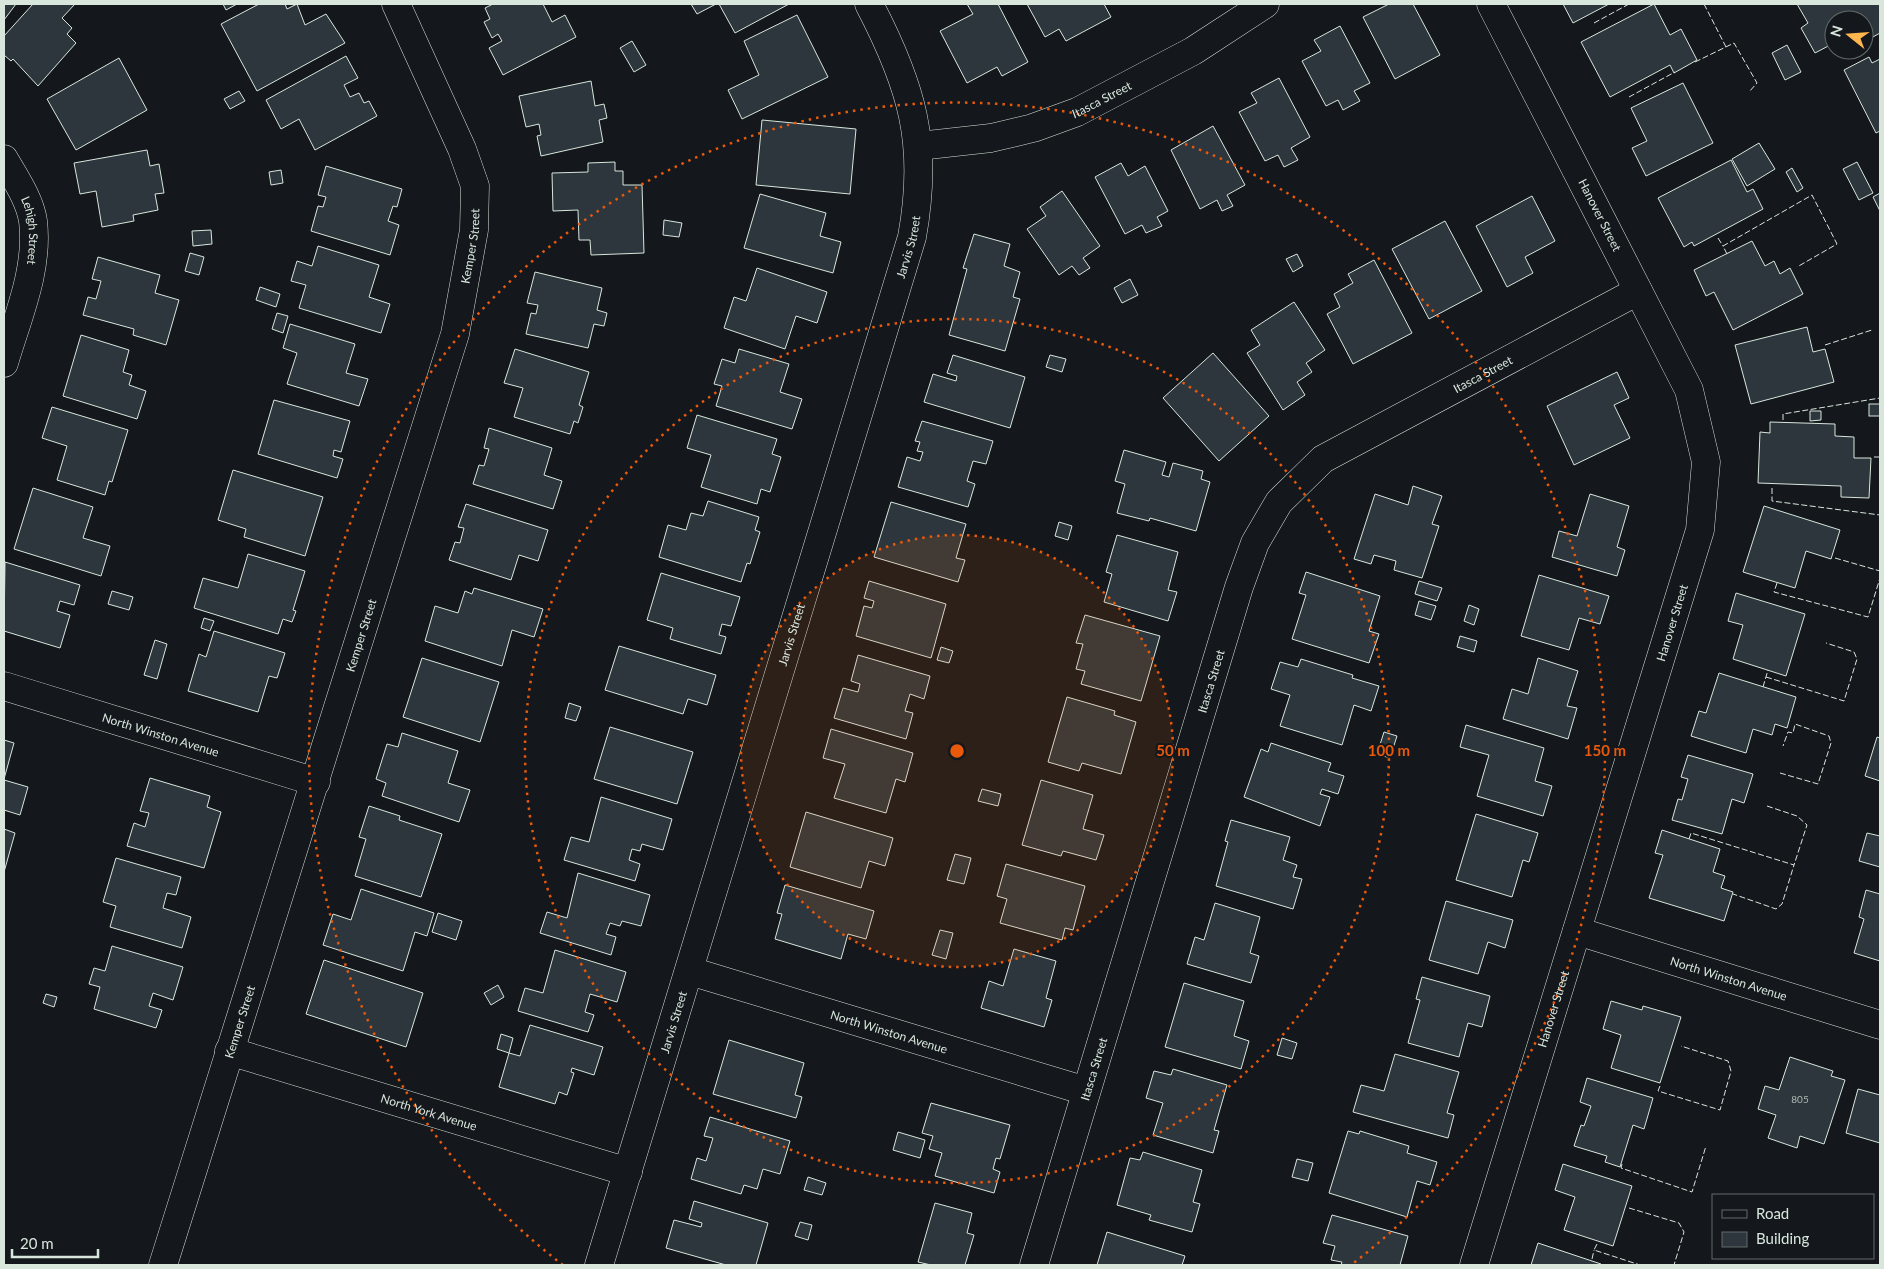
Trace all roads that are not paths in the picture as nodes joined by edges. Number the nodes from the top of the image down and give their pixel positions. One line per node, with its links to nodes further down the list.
1 (869, 4): 5 (street, Jarvis Street)
2 (1265, 4): 5 (street, Itasca Street)
3 (1491, 4): 7 (street, Hanover Street)
4 (400, 5): 10 (street, Kemper Street)
5 (918, 146): 12 (street, Jarvis Street)
6 (4, 159): 8 (street, Lehigh Street)
7 (1638, 291): 11 (street, Hanover Street); 15 (street, Itasca Street)
8 (4, 363)
9 (4, 686): 10 (street, North Winston Avenue)
10 (316, 782): 14 (street, Kemper Street)
11 (1577, 931): 13 (street, North Winston Avenue); 20 (street, Hanover Street)
12 (690, 971): 15 (street, North Winston Avenue); 16 (street, Jarvis Street)
13 (1880, 1025)
14 (229, 1051): 16 (street, North York Avenue); 17 (street, Kemper Street)
15 (1086, 1091): 19 (street, Itasca Street)
16 (628, 1172): 18 (street, Jarvis Street)
17 (163, 1265)
18 (599, 1265)
19 (1034, 1265)
20 (1474, 1265)

